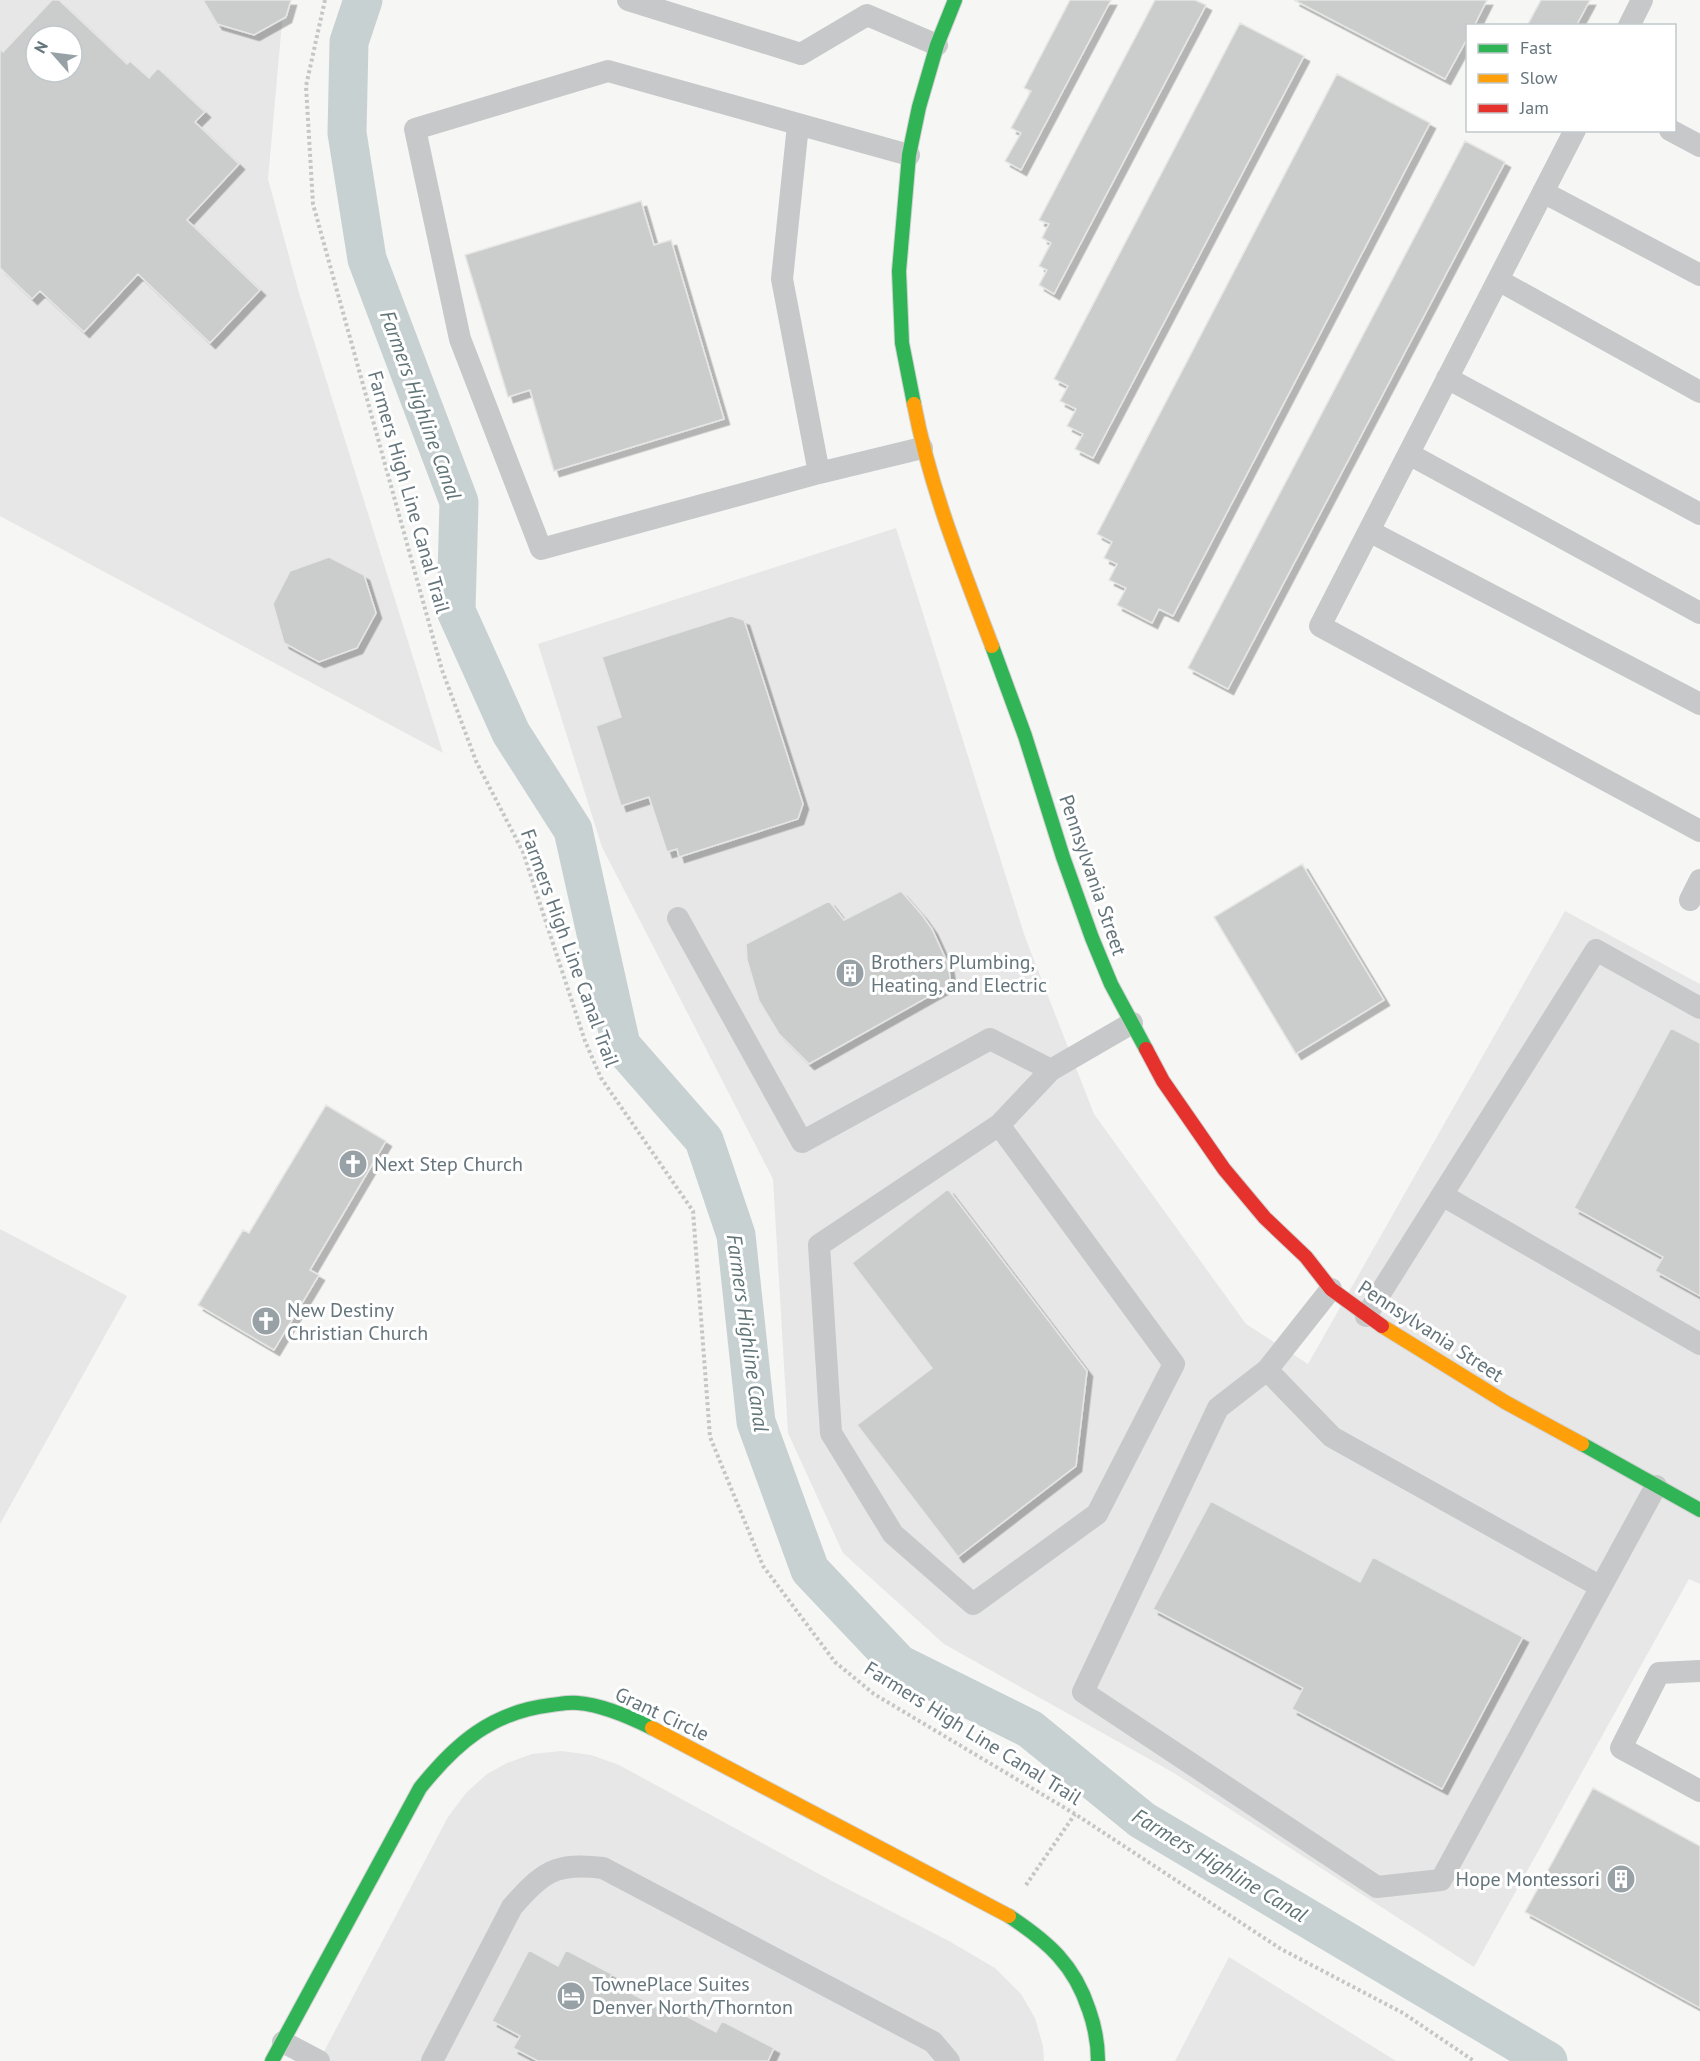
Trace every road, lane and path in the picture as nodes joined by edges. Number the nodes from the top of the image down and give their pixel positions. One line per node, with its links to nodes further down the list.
1 (325, 0): 41 (path, Farmers High Line Canal Trail)
2 (628, 0): 5 (lane)
3 (955, 0): 7 (street, Pennsylvania Street)
4 (1642, 0): 6 (lane)
5 (867, 7): 7 (lane)
6 (1630, 24)
7 (937, 45): 12 (street, Pennsylvania Street)
8 (798, 125): 12 (lane); 20 (lane); 20 (lane)
9 (1574, 132): 13 (lane)
10 (1674, 132): 11 (lane)
11 (1700, 146)
12 (909, 155): 18 (street, Pennsylvania Street)
13 (1543, 192): 14 (lane); 15 (lane)
14 (1700, 275)
15 (1498, 280): 16 (lane); 17 (lane)
16 (1448, 378): 19 (lane); 21 (lane)
17 (1700, 392)
18 (922, 448): 20 (lane); 28 (street, Pennsylvania Street)
19 (1409, 454): 22 (lane); 23 (lane)
20 (819, 473)
21 (1700, 514)
22 (1369, 531): 24 (lane); 25 (lane)
23 (1700, 613)
24 (1700, 704)
25 (1700, 831)
26 (678, 918): 29 (lane)
27 (1700, 1008): 31 (lane)
28 (1132, 1023): 29 (lane); 32 (street, Pennsylvania Street)
29 (1051, 1070): 30 (lane)
30 (999, 1125): 30 (lane)
31 (1442, 1195): 33 (lane); 34 (lane)
32 (1331, 1289): 33 (street, Pennsylvania Street); 35 (lane)
33 (1366, 1316): 36 (street, Pennsylvania Street)
34 (1700, 1344)
35 (1267, 1370): 38 (lane); 38 (lane)
36 (1656, 1486): 37 (street, Pennsylvania Street); 38 (lane)
37 (1700, 1510)
38 (1601, 1587)
39 (1700, 1671): 40 (lane)
40 (1700, 1791)
41 (1075, 1814): 42 (path); 48 (path, Farmers High Line Canal Trail)
42 (1024, 1888)
43 (278, 2051): 44 (lane); 47 (street, Grant Circle)
44 (319, 2061)
45 (432, 2061): 46 (lane)
46 (949, 2061)
47 (1098, 2061)
48 (1474, 2061)

